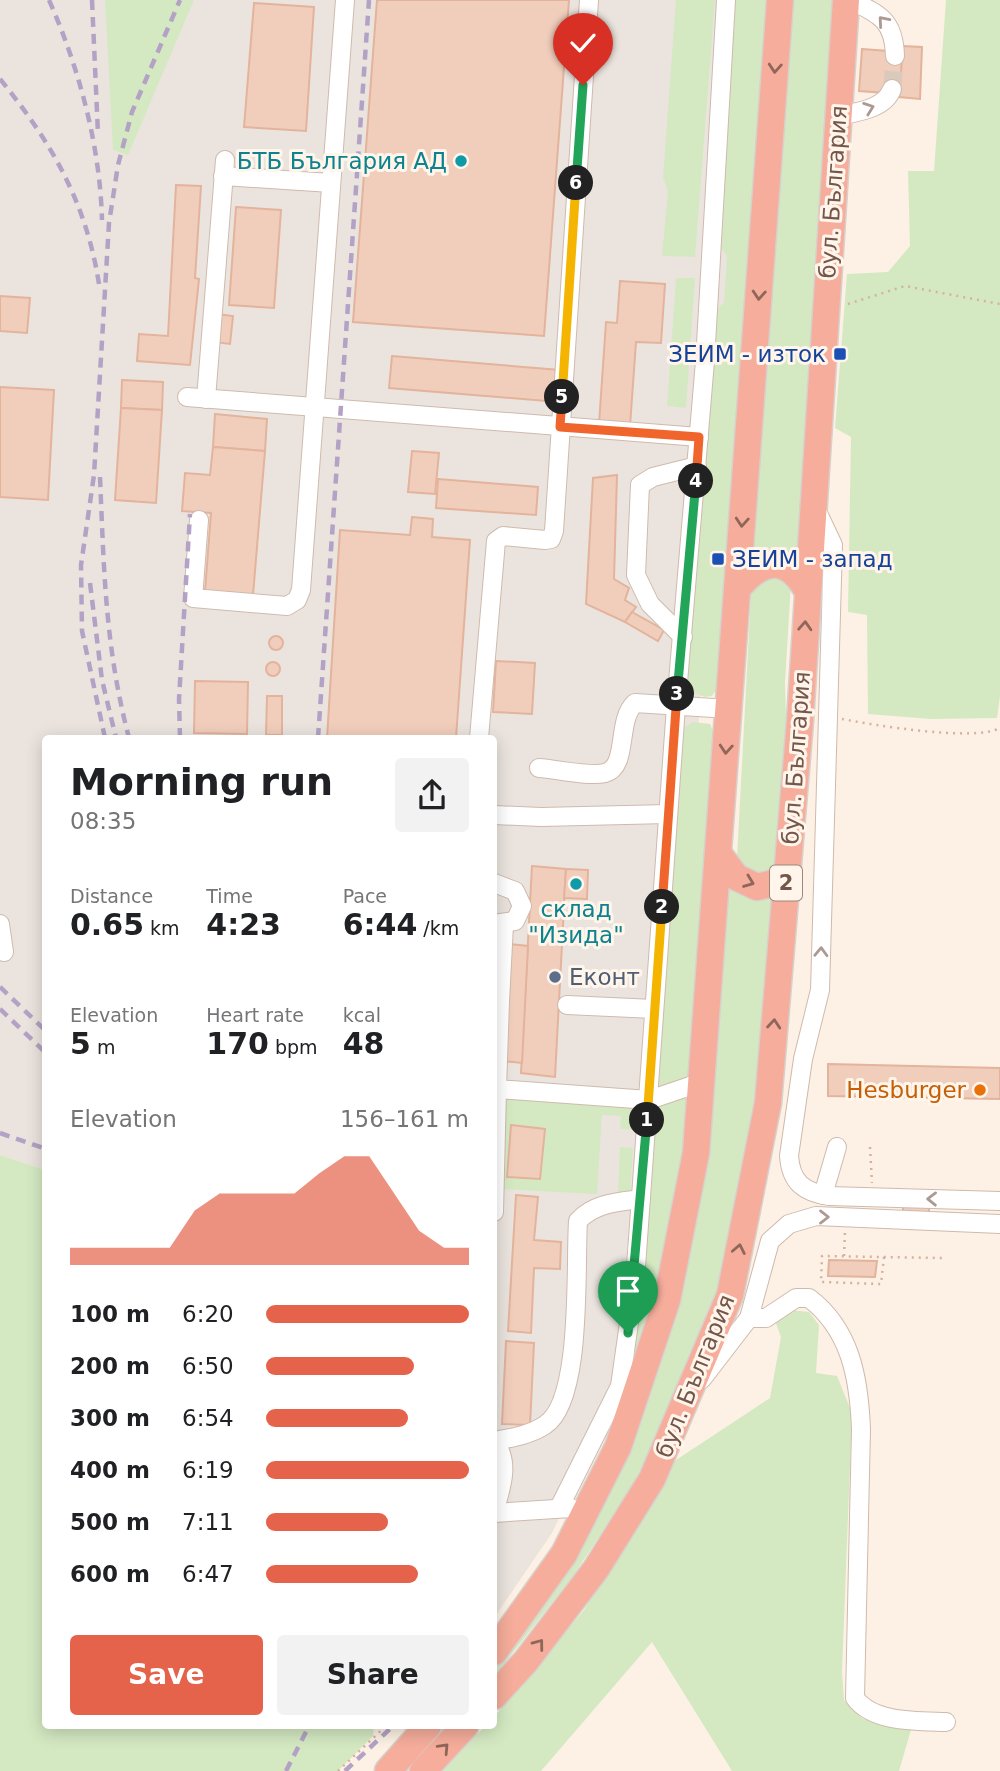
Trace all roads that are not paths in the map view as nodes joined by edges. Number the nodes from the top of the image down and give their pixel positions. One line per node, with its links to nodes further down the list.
1 (345, 0): 9 (street)
2 (589, 0): 13 (street)
3 (726, 0): 14 (street)
4 (780, 0): 18 (highway, бул. България, one-way to 18)
5 (848, 0): 6 (street, one-way to 5); 8 (highway, бул. България / 2)
6 (895, 57)
7 (892, 89): 8 (street, one-way to 7)
8 (838, 116): 16 (highway, бул. България / 2)
9 (331, 183): 11 (street); 12 (street)
10 (187, 397): 11 (street)
11 (206, 399): 12 (street)
12 (313, 408): 13 (street); 17 (street)
13 (560, 427): 14 (street); 24 (street)
14 (699, 437): 15 (street)
15 (697, 466): 20 (street); 20 (street)
16 (813, 501): 19 (highway, бул. България / 2); 23 (street)
17 (199, 520)
18 (737, 589): 19 (highway); 22 (highway, бул. България)
19 (807, 590): 25 (highway, бул. България / 2, one-way to 19)
20 (682, 637): 21 (street)
21 (676, 706): 22 (street); 26 (street); 28 (street)
22 (729, 709): 29 (highway, бул. България, one-way to 29)
23 (828, 717): 25 (street); 42 (street, one-way to 23)
24 (479, 735)
25 (796, 761): 30 (highway, бул. България / 2)
26 (539, 768)
27 (497, 814): 28 (street)
28 (668, 814): 37 (street)
29 (718, 853): 30 (highway, one-way to 30); 38 (highway, бул. България)
30 (787, 871): 47 (highway, бул. България / 2, one-way to 30)
31 (497, 884): 33 (street)
32 (0, 924): 34 (street)
33 (498, 924): 35 (street)
34 (4, 952)
35 (497, 1001)
36 (567, 1005): 37 (street)
37 (654, 1009): 40 (street)
38 (702, 1083): 40 (street); 52 (highway, бул. България)
39 (497, 1089): 40 (street)
40 (649, 1100): 43 (street)
41 (837, 1147): 42 (street)
42 (823, 1195): 44 (street, one-way to 42)
43 (641, 1199): 48 (street); 51 (street)
44 (1000, 1200)
45 (1000, 1224): 46 (street, one-way to 45)
46 (749, 1318): 47 (street); 56 (street)
47 (693, 1389): 55 (highway, бул. България / 2, one-way to 47)
48 (497, 1441)
49 (497, 1445): 50 (street)
50 (497, 1502)
51 (559, 1508): 52 (street); 53 (street)
52 (588, 1509): 54 (highway, бул. България)
53 (497, 1513)
54 (497, 1644)
55 (497, 1693)
56 (946, 1722)
57 (425, 1729): 59 (highway)
58 (463, 1729): 60 (highway, one-way to 58)
59 (388, 1771)
60 (423, 1771)

